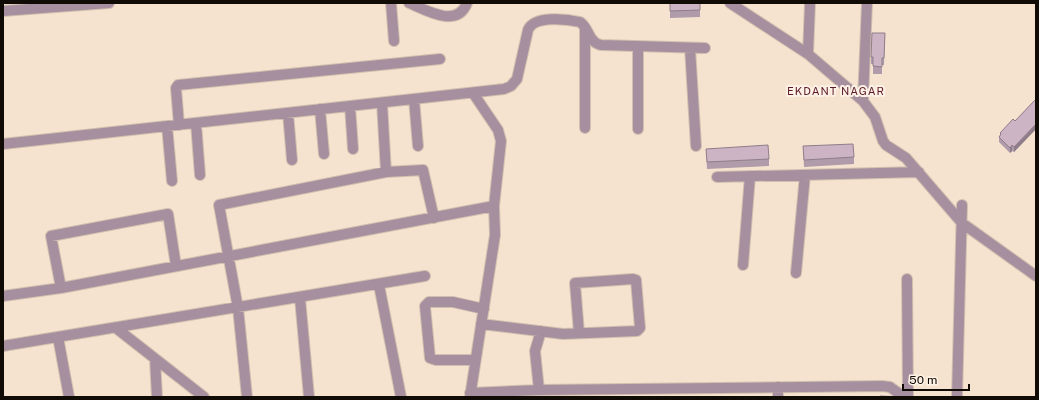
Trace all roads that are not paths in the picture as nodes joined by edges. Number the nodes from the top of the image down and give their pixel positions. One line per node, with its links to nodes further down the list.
1 (101, 3): 2 (street); 9 (street)
2 (109, 3)
3 (391, 3): 13 (street)
4 (409, 3): 5 (street)
5 (467, 3)
6 (730, 3): 17 (street)
7 (810, 3): 17 (street)
8 (867, 3): 21 (street)
9 (78, 4): 10 (street)
10 (30, 6): 11 (street)
11 (3, 11)
12 (585, 26): 14 (street); 19 (street); 29 (street)
13 (394, 41)
14 (638, 47): 15 (street); 30 (street)
15 (690, 48): 16 (street); 33 (street)
16 (705, 48)
17 (808, 54): 21 (street)
18 (440, 59): 27 (street)
19 (473, 93): 20 (street); 45 (street)
20 (414, 99): 22 (street); 32 (street)
21 (862, 101): 38 (street)
22 (382, 103): 23 (street); 37 (street)
23 (350, 106): 24 (street); 34 (street)
24 (320, 110): 25 (street); 35 (street)
25 (288, 113): 26 (street); 36 (street)
26 (196, 123): 27 (street); 39 (street)
27 (179, 125): 28 (street)
28 (167, 126): 31 (street); 43 (street)
29 (585, 128)
30 (638, 129)
31 (3, 144)
32 (418, 146)
33 (696, 146)
34 (353, 149)
35 (324, 154)
36 (292, 160)
37 (386, 172): 46 (street); 48 (street)
38 (919, 172): 40 (street); 47 (street)
39 (200, 175)
40 (805, 175): 41 (street); 51 (street)
41 (750, 176): 42 (street); 49 (street)
42 (717, 177)
43 (172, 181)
44 (962, 205): 47 (street)
45 (494, 206): 46 (street); 60 (street)
46 (434, 218): 48 (street)
47 (962, 223): 53 (street); 82 (street)
48 (229, 256): 50 (street); 59 (street)
49 (743, 265)
50 (176, 266): 56 (street); 56 (street)
51 (796, 273)
52 (425, 276): 55 (street)
53 (1036, 276)
54 (907, 279): 81 (street)
55 (379, 285): 58 (street); 79 (street)
56 (61, 288): 57 (street)
57 (3, 296)
58 (300, 298): 59 (street); 78 (street)
59 (238, 308): 62 (street); 77 (street)
60 (484, 308): 61 (street); 68 (street)
61 (481, 324): 63 (street); 68 (street)
62 (116, 328): 65 (street); 67 (street)
63 (541, 331): 64 (street); 69 (street)
64 (579, 333): 64 (street)
65 (58, 337): 66 (street); 74 (street)
66 (3, 346)
67 (156, 359): 75 (street); 76 (street)
68 (476, 360): 73 (street)
69 (539, 390): 70 (street); 73 (street)
70 (716, 392): 71 (street)
71 (778, 392): 72 (street)
72 (827, 392): 80 (street)
73 (470, 395)
74 (69, 397)
75 (157, 397)
76 (204, 397)
77 (248, 397)
78 (309, 397)
79 (401, 397)
80 (904, 397)
81 (908, 397)
82 (957, 397)

